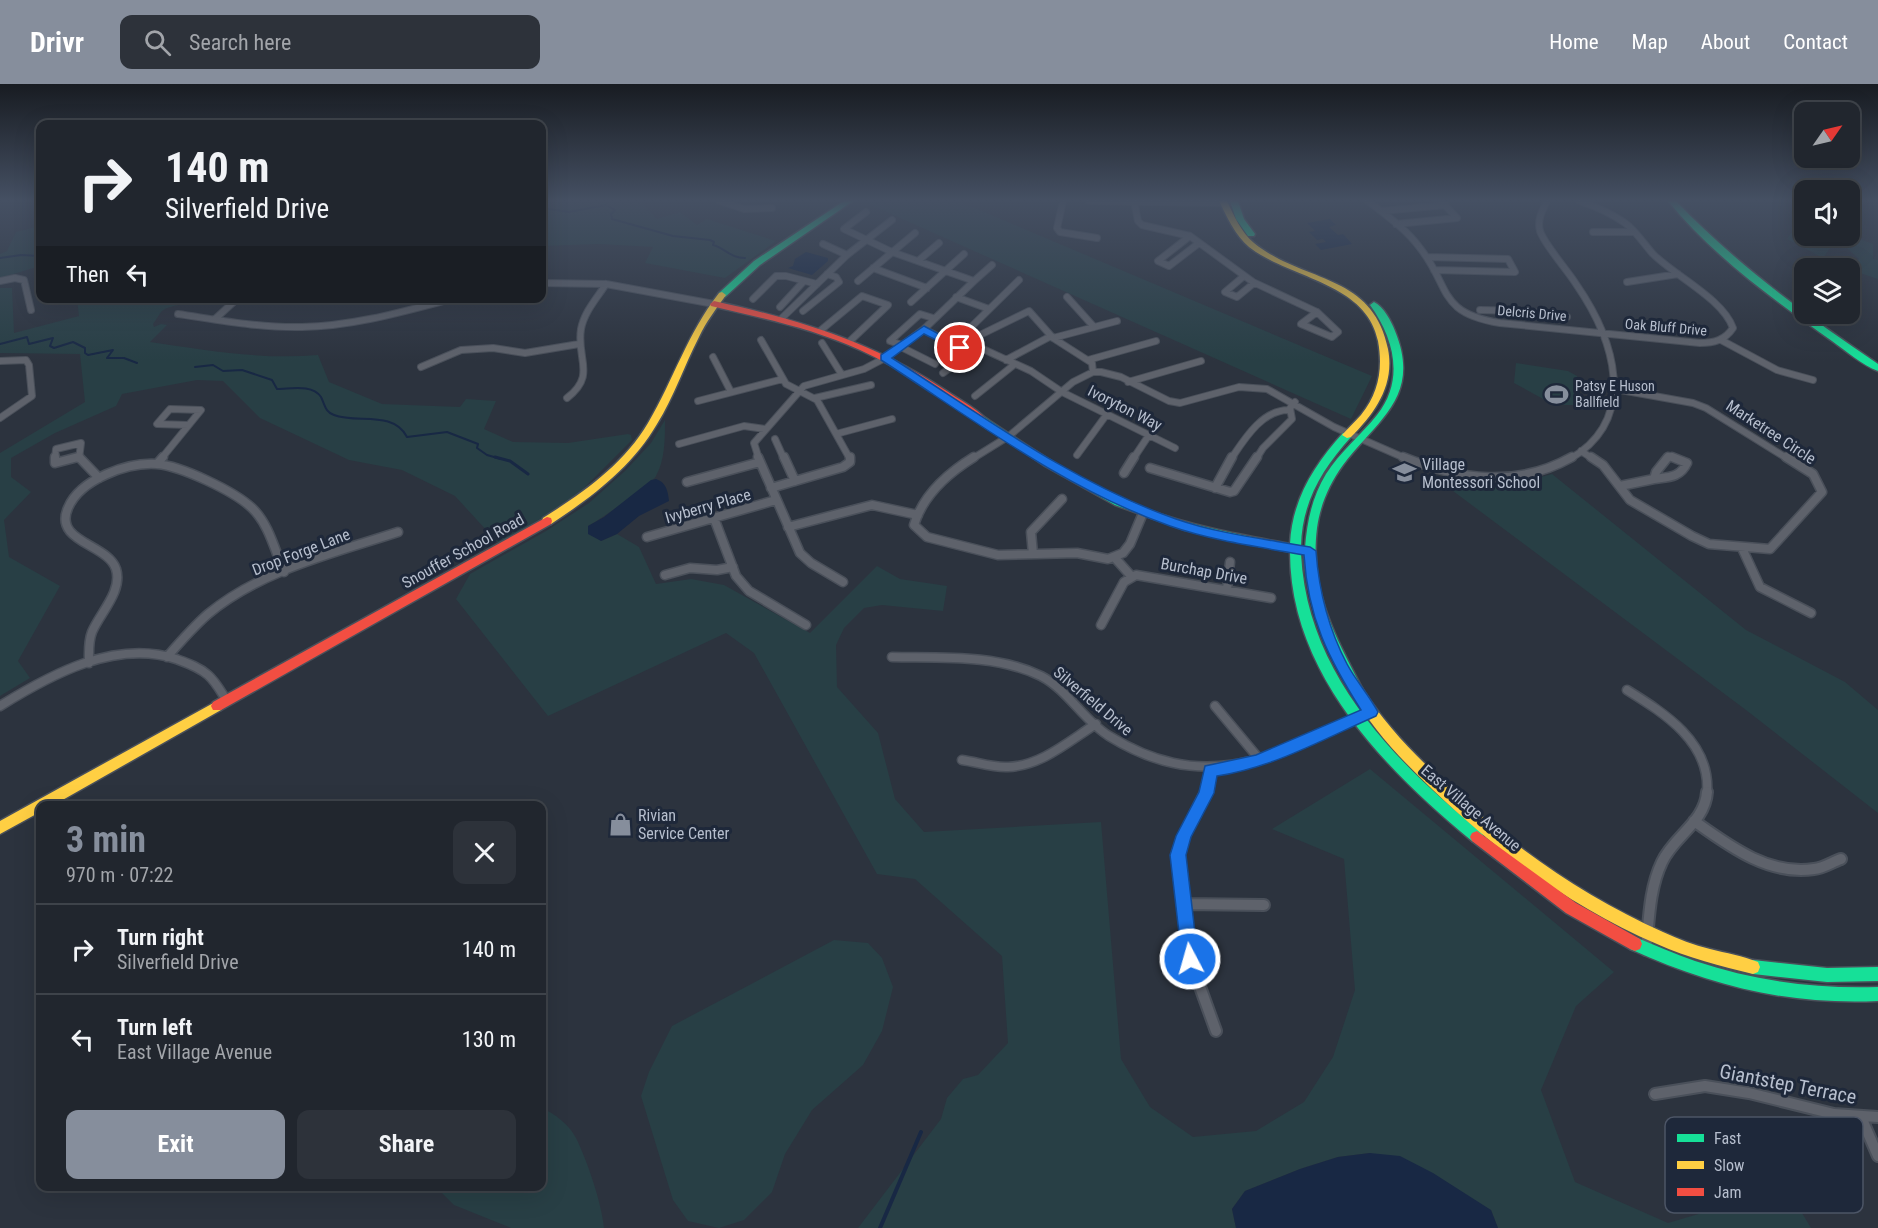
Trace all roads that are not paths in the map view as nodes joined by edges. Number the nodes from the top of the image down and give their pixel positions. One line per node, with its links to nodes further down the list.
1 (768, 254): 41 (street, Snouffer School Road)
2 (889, 254): 18 (street)
3 (899, 254): 16 (street)
4 (926, 254): 16 (street)
5 (964, 254): 20 (street)
6 (1166, 254): 7 (street)
7 (1184, 254)
8 (1215, 254): 23 (street)
9 (1280, 254): 106 (street, East Village Avenue)
10 (1425, 254): 15 (street, Delcris Drive)
11 (1555, 254): 57 (street)
12 (1653, 254): 22 (street, Oak Bluff Drive)
13 (1723, 254): 80 (street)
14 (847, 255): 21 (street)
15 (1427, 257): 19 (street, Delcris Drive); 19 (street)
16 (918, 261): 20 (street)
17 (992, 265): 28 (street)
18 (873, 268): 27 (street); 34 (street)
19 (1434, 270): 54 (street, Delcris Drive)
20 (946, 271): 28 (street); 34 (street)
21 (827, 274): 33 (street); 44 (street)
22 (1678, 274): 29 (street); 63 (street, Oak Bluff Drive)
23 (1244, 276): 31 (street); 31 (street)
24 (1019, 280): 42 (street)
25 (0, 281): 43 (street)
26 (804, 281): 33 (street); 37 (street); 48 (street)
27 (858, 281)
28 (974, 281): 35 (street)
29 (1627, 282)
30 (546, 283): 32 (street)
31 (1254, 283): 47 (street)
32 (606, 284): 41 (street); 66 (street)
33 (816, 284): 48 (street)
34 (927, 288): 38 (street)
35 (956, 297): 42 (street); 51 (street)
36 (1067, 297): 55 (street)
37 (753, 299)
38 (911, 302)
39 (233, 303): 52 (street)
40 (435, 303): 52 (street)
41 (714, 304): 48 (street); 152 (street, Snouffer School Road)
42 (989, 309): 60 (street)
43 (31, 310)
44 (802, 310)
45 (1480, 310): 46 (street)
46 (1525, 311): 50 (street); 54 (street)
47 (1317, 312): 47 (street)
48 (781, 313): 59 (street)
49 (178, 314): 52 (street)
50 (1567, 316)
51 (933, 318): 56 (street); 68 (street)
52 (215, 319)
53 (1117, 321): 55 (street)
54 (1531, 324): 57 (street, Delcris Drive)
55 (1094, 327): 61 (street)
56 (924, 329): 68 (street); 70 (street)
57 (1604, 333): 63 (street, Oak Bluff Drive); 88 (street)
58 (980, 335): 61 (street)
59 (821, 336): 64 (street); 64 (street); 83 (street)
60 (962, 336)
61 (1052, 337): 73 (street); 74 (street)
62 (761, 340): 84 (street)
63 (1721, 340): 85 (street)
64 (850, 341): 72 (street)
65 (1156, 341): 74 (street)
66 (579, 344): 79 (street); 93 (street)
67 (972, 344): 69 (street, Ivoryton Way)
68 (900, 346): 72 (street); 77 (street)
69 (979, 347): 73 (street, Ivoryton Way); 82 (street)
70 (960, 348)
71 (713, 357): 90 (street)
72 (885, 358): 83 (street); 105 (street)
73 (1005, 360): 78 (street, Ivoryton Way)
74 (1088, 360): 81 (street)
75 (0, 361): 99 (street)
76 (1201, 361): 86 (street)
77 (935, 364)
78 (1015, 364): 91 (street, Ivoryton Way); 92 (street)
79 (421, 367)
80 (1878, 368)
81 (1093, 372): 86 (street); 91 (street)
82 (943, 374)
83 (842, 375): 89 (street)
84 (783, 379): 89 (street); 90 (street)
85 (1813, 380)
86 (1128, 382): 96 (street)
87 (871, 384): 94 (street)
88 (1615, 389): 110 (street); 133 (street, Marketree Circle)
89 (799, 391): 94 (street); 102 (street)
90 (731, 392): 95 (street)
91 (1062, 392): 98 (street, Ivoryton Way); 105 (street)
92 (975, 396)
93 (567, 398)
94 (815, 398): 103 (street)
95 (698, 401)
96 (1295, 402): 97 (street); 106 (street)
97 (1290, 410): 123 (street); 123 (street)
98 (1107, 414): 104 (street, Ivoryton Way); 111 (street)
99 (0, 418)
100 (892, 418): 103 (street)
101 (188, 425): 101 (street); 114 (street)
102 (765, 429): 108 (street); 113 (street)
103 (836, 434): 119 (street)
104 (1149, 435): 109 (street, Ivoryton Way); 116 (street)
105 (1008, 436): 126 (street); 127 (street)
106 (1355, 436): 110 (street); 132 (street, East Village Avenue); 134 (street, East Village Avenue)
107 (775, 439): 119 (street)
108 (679, 444)
109 (1175, 448)
110 (1581, 451): 121 (street, Marketree Circle)
111 (1077, 455)
112 (79, 457): 117 (street)
113 (760, 462): 120 (street); 122 (street)
114 (158, 464): 117 (street); 139 (street)
115 (1150, 468): 123 (street)
116 (1124, 473)
117 (99, 478): 150 (street)
118 (1654, 480): 121 (street)
119 (795, 481): 122 (street)
120 (687, 482)
121 (1620, 486): 133 (street, Marketree Circle)
122 (771, 488): 125 (street)
123 (1215, 488)
124 (1062, 499): 135 (street)
125 (776, 500): 128 (street, Ivyberry Place); 129 (street)
126 (1143, 513): 132 (street); 136 (street)
127 (918, 515): 129 (street); 135 (street)
128 (714, 518): 131 (street, Ivyberry Place); 138 (street)
129 (788, 527): 142 (street)
130 (398, 532): 139 (street, Drop Forge Lane)
131 (647, 537)
132 (1294, 548): 134 (street); 156 (street, East Village Avenue)
133 (1742, 548): 145 (street)
134 (1310, 551): 155 (street, East Village Avenue)
135 (1033, 554): 136 (street)
136 (1116, 558): 141 (street)
137 (1230, 562): 143 (street)
138 (733, 567): 140 (street); 146 (street)
139 (284, 572): 148 (street, Drop Forge Lane)
140 (665, 575)
141 (1132, 577): 143 (street, Burchap Drive); 147 (street)
142 (843, 582)
143 (1227, 590): 144 (street, Burchap Drive)
144 (1271, 598)
145 (1810, 613)
146 (806, 625)
147 (1101, 625)
148 (167, 657): 150 (street); 152 (street)
149 (892, 657): 157 (street, Silverfield Drive)
150 (89, 663): 153 (street)
151 (1627, 690): 163 (street)
152 (227, 701): 161 (street, Snouffer School Road)
153 (0, 706)
154 (1215, 706): 159 (street)
155 (1371, 712): 156 (street, Silverfield Drive); 168 (street, East Village Avenue)
156 (1357, 718): 159 (street, Silverfield Drive); 169 (street, East Village Avenue)
157 (1096, 724): 158 (street); 160 (street, Silverfield Drive)
158 (962, 760)
159 (1260, 760): 160 (street, Silverfield Drive)
160 (1210, 770): 166 (street)
161 (48, 801)
162 (36, 808): 164 (street, Snouffer School Road)
163 (1694, 821): 165 (street); 168 (street)
164 (0, 828)
165 (1841, 859)
166 (1184, 904): 167 (street); 172 (street)
167 (1264, 905)
168 (1648, 933): 169 (street); 170 (street, East Village Avenue)
169 (1646, 950): 171 (street, East Village Avenue)
170 (1878, 974)
171 (1878, 994)
172 (1216, 1031)
173 (1655, 1094): 174 (street, Giantstep Terrace)
174 (1854, 1117)
175 (1878, 1117): 176 (street, Giantstep Terrace)
176 (1863, 1118)
177 (1863, 1122): 178 (street)
178 (1878, 1156)

